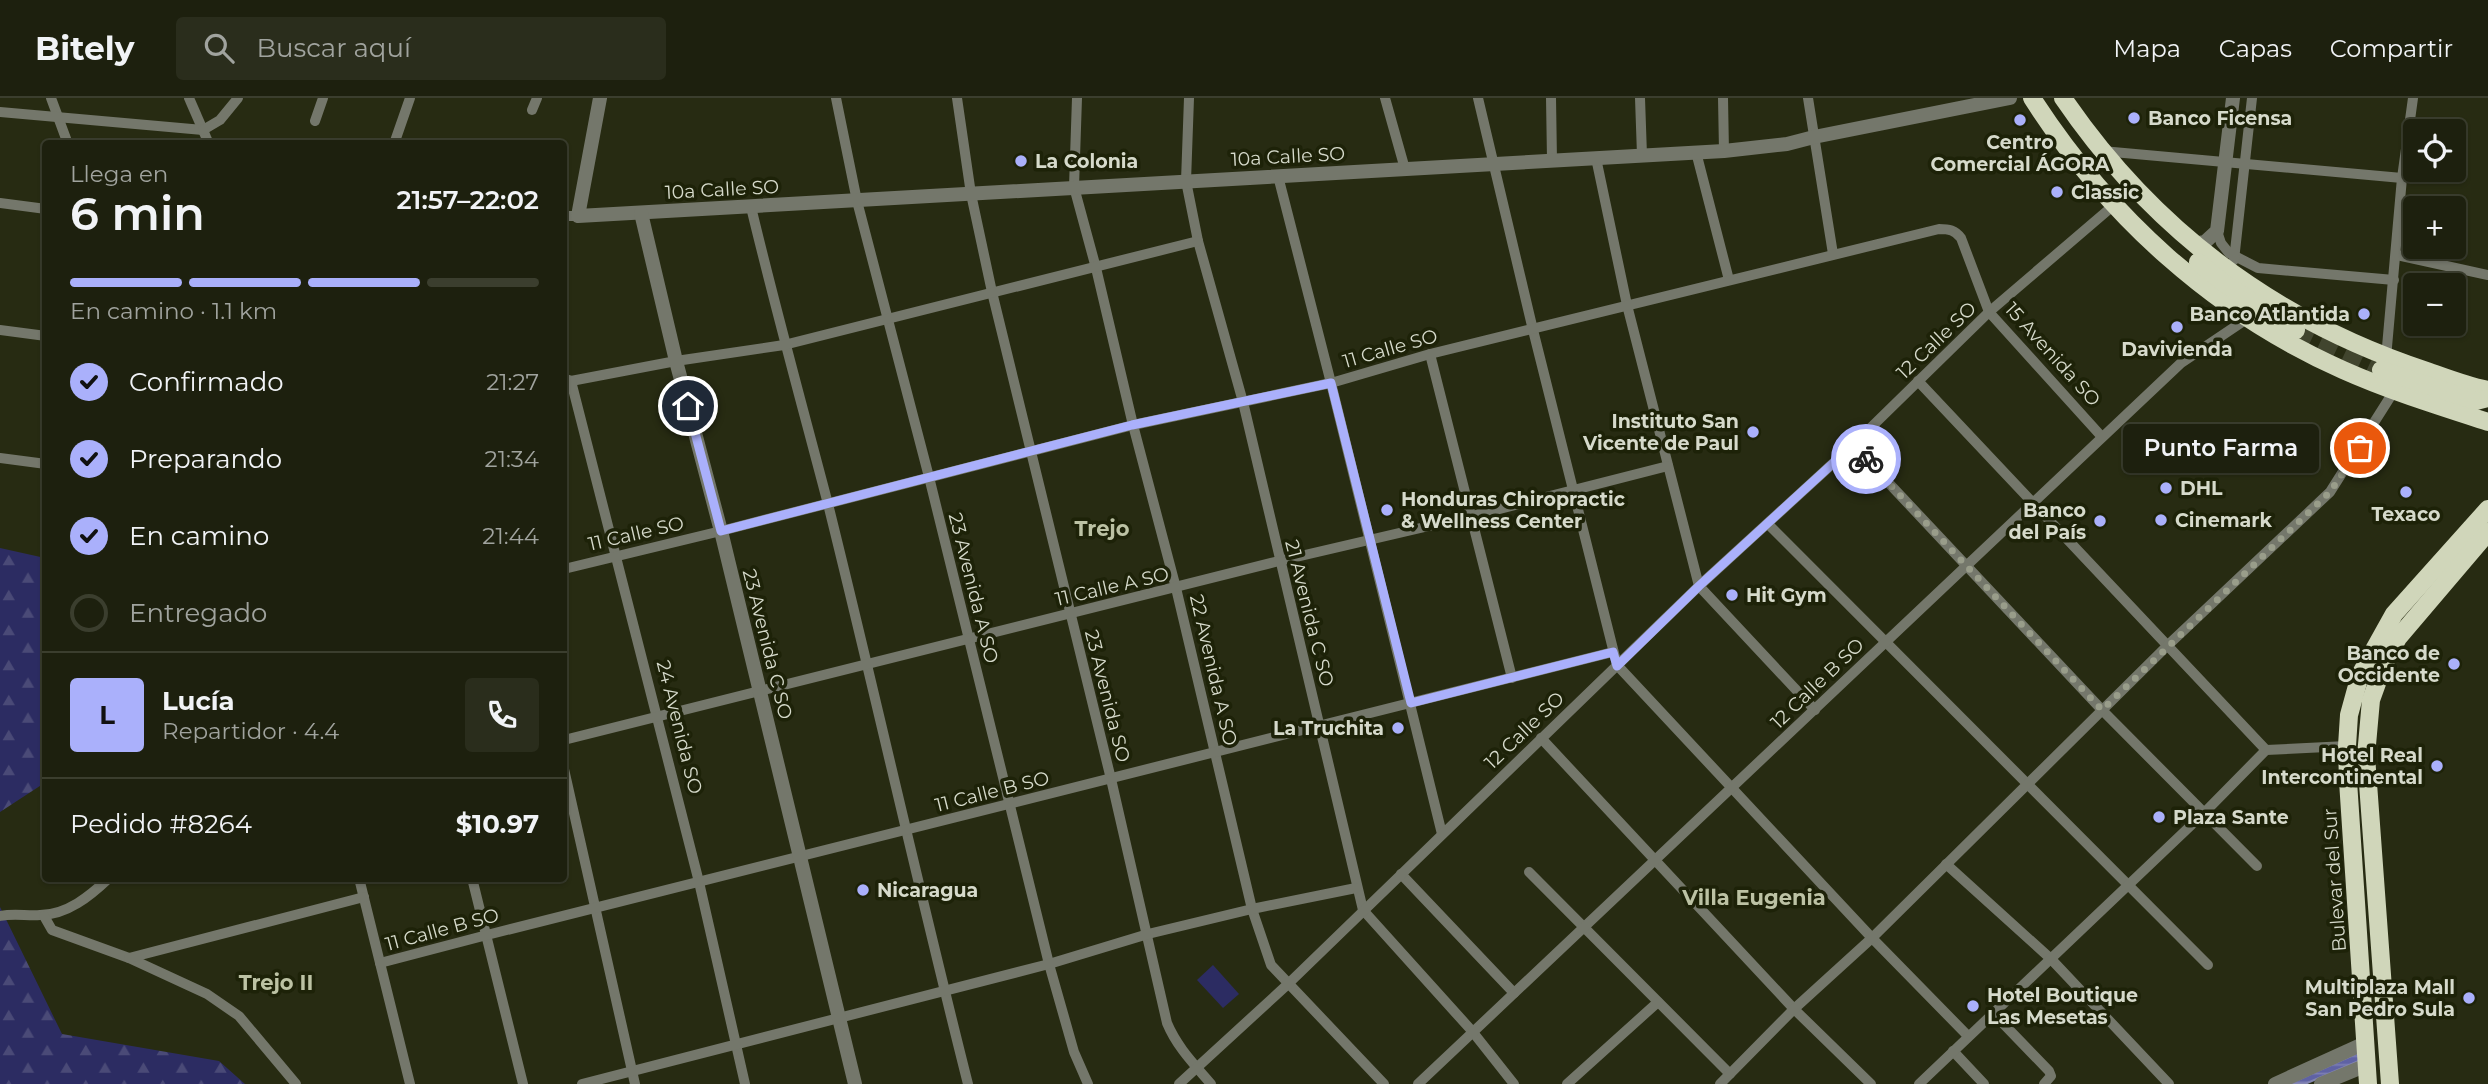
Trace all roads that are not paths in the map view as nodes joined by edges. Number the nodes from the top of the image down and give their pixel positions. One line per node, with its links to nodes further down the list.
1 (51, 98): 26 (street)
2 (188, 98): 28 (street)
3 (238, 98): 28 (street)
4 (323, 98): 27 (street)
5 (410, 98): 32 (street)
6 (537, 98): 24 (street)
7 (600, 98): 55 (street)
8 (836, 98): 49 (street, 23 Avenida A SO)
9 (957, 98): 48 (street, 23 Avenida SO)
10 (1077, 98): 47 (street, 22 Avenida A SO)
11 (1189, 98): 45 (street, 21 Avenida C SO)
12 (1385, 98): 42 (street)
13 (1478, 98): 40 (street)
14 (1551, 98): 38 (street)
15 (1640, 98): 36 (street)
16 (1723, 98): 33 (street)
17 (1808, 98): 29 (street)
18 (2010, 98): 29 (street, 10a Calle SO)
19 (2032, 98): 51 (highway)
20 (2063, 98): 34 (highway)
21 (2233, 98): 39 (street)
22 (2252, 98): 41 (street)
23 (2413, 98): 44 (street)
24 (532, 110)
25 (0, 112): 26 (street)
26 (57, 117): 28 (street); 30 (street)
27 (315, 121)
28 (203, 130): 31 (street)
29 (1814, 137): 33 (street, 10a Calle SO); 60 (street)
30 (66, 140)
31 (207, 140)
32 (395, 140)
33 (1724, 151): 35 (street, 10a Calle SO)
34 (2102, 151): 39 (street); 46 (highway)
35 (1696, 152): 36 (street, 10a Calle SO); 66 (street)
36 (1642, 155): 37 (street, 10a Calle SO)
37 (1596, 158): 38 (street, 10a Calle SO); 69 (street)
38 (1552, 160): 40 (street, 10a Calle SO)
39 (2225, 162): 41 (street); 57 (street)
40 (1494, 163): 42 (street, 10a Calle SO); 74 (street)
41 (2244, 164): 44 (street); 62 (street)
42 (1405, 169): 43 (street, 10a Calle SO)
43 (1278, 176): 45 (street, 10a Calle SO); 83 (street)
44 (2402, 178): 61 (street)
45 (1186, 181): 47 (street, 10a Calle SO); 58 (street, 21 Avenida C SO)
46 (2133, 186): 59 (highway); 75 (highway)
47 (1074, 187): 48 (street, 10a Calle SO); 63 (street, 22 Avenida A SO)
48 (971, 194): 49 (street, 10a Calle SO); 68 (street, 23 Avenida SO)
49 (857, 201): 52 (street, 10a Calle SO); 72 (street, 23 Avenida A SO)
50 (0, 203): 53 (street)
51 (2114, 205): 70 (street, 12 Calle SO); 71 (highway)
52 (751, 207): 54 (street, 10a Calle SO); 77 (street)
53 (42, 208)
54 (640, 213): 55 (street, 10a Calle SO); 79 (street, 23 Avenida C SO)
55 (571, 216)
56 (1939, 229): 60 (street, 11 Calle SO); 70 (street, 15 Avenida SO)
57 (2217, 231): 59 (street); 62 (street)
58 (1198, 241): 63 (street); 87 (street, 21 Avenida C SO)
59 (2194, 244): 65 (highway)
60 (1833, 254): 66 (street, 11 Calle SO)
61 (2397, 256): 64 (street); 67 (street)
62 (2234, 257): 65 (street); 67 (street)
63 (1096, 268): 68 (street); 89 (street, 22 Avenida A SO)
64 (2488, 275)
65 (2236, 276): 80 (highway)
66 (1729, 279): 69 (street, 11 Calle SO)
67 (2394, 280): 80 (street)
68 (992, 292): 72 (street); 92 (street, 23 Avenida SO)
69 (1627, 305): 74 (street, 11 Calle SO); 95 (street)
70 (1989, 312): 82 (street, 12 Calle SO); 90 (street, 15 Avenida SO)
71 (2248, 318): 85 (highway); 90 (street, 12 Calle B SO)
72 (889, 320): 77 (street); 96 (street, 23 Avenida A SO)
73 (0, 330): 76 (street)
74 (1533, 330): 78 (street, 11 Calle SO); 97 (street)
75 (2295, 330)
76 (42, 335)
77 (785, 345): 79 (street); 99 (street)
78 (1430, 354): 83 (street, 11 Calle SO); 101 (street)
79 (676, 361): 81 (street); 103 (street, 23 Avenida C SO)
80 (2384, 364): 84 (highway); 86 (highway)
81 (567, 380): 106 (street, 24 Avenida SO)
82 (1918, 381): 91 (street, 12 Calle SO); 98 (street)
83 (1331, 383): 87 (street, 11 Calle SO); 105 (street)
84 (2488, 390)
85 (2394, 391): 88 (highway); 115 (street)
86 (2488, 398)
87 (1244, 402): 89 (street, 11 Calle SO); 107 (street, 21 Avenida C SO)
88 (2484, 423)
89 (1132, 425): 92 (street, 11 Calle SO); 111 (street, 22 Avenida A SO)
90 (2102, 437): 98 (street, 12 Calle B SO)
91 (1853, 445): 102 (street, 12 Calle SO); 108 (street)
92 (1030, 451): 96 (street, 11 Calle SO); 112 (street, 23 Avenida SO)
93 (0, 458): 94 (street)
94 (42, 463)
95 (1668, 466): 97 (street, 11 Calle A SO); 110 (street)
96 (929, 477): 99 (street, 11 Calle SO); 113 (street, 23 Avenida A SO)
97 (1573, 491): 101 (street, 11 Calle A SO); 116 (street)
98 (2033, 502): 108 (street, 12 Calle B SO); 115 (street)
99 (827, 503): 103 (street, 11 Calle SO); 117 (street)
100 (2488, 509): 128 (highway, Bulevar del Sur)
101 (1472, 516): 105 (street, 11 Calle A SO); 119 (street)
102 (1768, 524): 110 (street, 12 Calle SO); 114 (street)
103 (721, 531): 106 (street, 11 Calle SO); 120 (street, 23 Avenida C SO)
104 (2488, 532): 174 (highway)
105 (1370, 539): 107 (street, 11 Calle A SO); 121 (street)
106 (617, 555): 109 (street, 11 Calle SO); 124 (street, 24 Avenida SO)
107 (1279, 561): 111 (street, 11 Calle A SO); 125 (street, 21 Avenida C SO)
108 (1966, 566): 114 (street, 12 Calle B SO); 123 (street)
109 (567, 568)
110 (1699, 586): 118 (street, 12 Calle SO); 122 (street)
111 (1177, 588): 112 (street, 11 Calle A SO); 130 (street, 22 Avenida A SO)
112 (1070, 614): 113 (street, 11 Calle A SO); 131 (street, 23 Avenida SO)
113 (968, 639): 117 (street, 11 Calle A SO); 135 (street, 23 Avenida A SO)
114 (1885, 642): 122 (street, 12 Calle B SO); 133 (street)
115 (2167, 646): 123 (street); 129 (street)
116 (1613, 652): 118 (street); 119 (street, 11 Calle B SO)
117 (866, 665): 120 (street, 11 Calle A SO); 137 (street)
118 (1617, 666): 126 (street, 12 Calle SO); 134 (street)
119 (1512, 678): 121 (street, 11 Calle B SO)
120 (760, 692): 124 (street, 11 Calle A SO); 139 (street, 23 Avenida C SO)
121 (1411, 703): 125 (street, 11 Calle B SO); 138 (street)
122 (1815, 710): 134 (street, 12 Calle B SO)
123 (2102, 710): 133 (street); 136 (street)
124 (656, 716): 127 (street, 11 Calle A SO); 148 (street, 24 Avenida SO)
125 (1320, 726): 130 (street, 11 Calle B SO); 150 (street, 21 Avenida C SO)
126 (1541, 738): 138 (street, 12 Calle SO); 140 (street)
127 (567, 739)
128 (2347, 746): 129 (street); 166 (highway, Bulevar del Sur)
129 (2266, 750): 136 (street)
130 (1215, 753): 131 (street, 11 Calle B SO); 153 (street, 22 Avenida A SO)
131 (1111, 779): 135 (street, 11 Calle B SO); 159 (street, 23 Avenida SO)
132 (567, 783): 152 (street)
133 (2026, 784): 141 (street); 149 (street)
134 (1732, 788): 140 (street, 12 Calle B SO); 160 (street)
135 (1010, 804): 137 (street, 11 Calle B SO); 164 (street, 23 Avenida A SO)
136 (2204, 813): 142 (street); 149 (street)
137 (905, 831): 139 (street, 11 Calle B SO); 168 (street)
138 (1442, 834): 144 (street, 12 Calle SO)
139 (801, 858): 148 (street, 11 Calle B SO); 173 (street, 23 Avenida C SO)
140 (1655, 860): 157 (street, 12 Calle B SO); 171 (street)
141 (1946, 864): 160 (street); 162 (street)
142 (2257, 866)
143 (1529, 872): 157 (street)
144 (1401, 874): 154 (street, 12 Calle SO); 169 (street)
145 (105, 882): 155 (street)
146 (360, 882): 151 (street)
147 (473, 882): 158 (street)
148 (699, 882): 152 (street, 11 Calle B SO); 178 (street, 24 Avenida SO)
149 (2127, 886): 162 (street); 165 (street)
150 (1356, 888): 153 (street); 154 (street, 21 Avenida C SO)
151 (364, 897): 161 (street); 163 (street)
152 (594, 909): 158 (street, 11 Calle B SO); 182 (street)
153 (1252, 909): 159 (street); 167 (street, 22 Avenida A SO)
154 (1363, 910): 167 (street, 12 Calle SO); 175 (street, 21 Avenida C SO)
155 (44, 915): 156 (street); 161 (street)
156 (0, 916)
157 (1585, 928): 169 (street, 12 Calle B SO); 170 (street)
158 (487, 934): 163 (street, 11 Calle B SO); 187 (street)
159 (1148, 934): 164 (street); 181 (street, 23 Avenida SO)
160 (1872, 938): 171 (street); 176 (street)
161 (129, 958): 185 (street)
162 (2051, 959): 172 (street); 184 (street)
163 (380, 964): 186 (street)
164 (1049, 964): 168 (street); 193 (street, 23 Avenida A SO)
165 (2208, 965)
166 (2361, 983): 174 (highway); 177 (highway, Bulevar del Sur)
167 (1288, 984): 181 (street, 12 Calle SO); 196 (street, 22 Avenida A SO)
168 (945, 990): 173 (street); 192 (street)
169 (1514, 993): 175 (street, 12 Calle B SO)
170 (1658, 1002): 183 (street); 199 (street)
171 (1794, 1009): 183 (street); 201 (street)
172 (1993, 1013): 176 (street); 204 (street)
173 (839, 1018): 178 (street); 191 (street, 23 Avenida C SO)
174 (2386, 1028): 208 (highway)
175 (1472, 1031): 197 (street, 12 Calle B SO); 198 (street, 21 Avenida C SO)
176 (1968, 1037): 179 (street)
177 (2365, 1043): 180 (highway, Bulevar del Sur); 205 (street); 208 (highway)
178 (736, 1045): 182 (street); 190 (street, 24 Avenida SO)
179 (1953, 1051): 202 (street); 203 (street)
180 (2367, 1065): 206 (street); 207 (highway, Bulevar del Sur)
181 (1197, 1067): 194 (street, 12 Calle SO); 195 (street, 23 Avenida SO)
182 (632, 1072): 188 (street); 189 (street)
183 (1730, 1074): 200 (street)
184 (2162, 1082)
185 (296, 1084)
186 (410, 1084)
187 (523, 1084)
188 (582, 1084)
189 (635, 1084)
190 (745, 1084)
191 (855, 1084)
192 (968, 1084)
193 (1088, 1084)
194 (1179, 1084)
195 (1211, 1084)
196 (1384, 1084)
197 (1418, 1084)
198 (1514, 1084)
199 (1567, 1084)
200 (1720, 1084)
201 (1871, 1084)
202 (1919, 1084)
203 (1984, 1084)
204 (2044, 1084)
205 (2274, 1084)
206 (2321, 1084)
207 (2368, 1084)
208 (2389, 1084)

